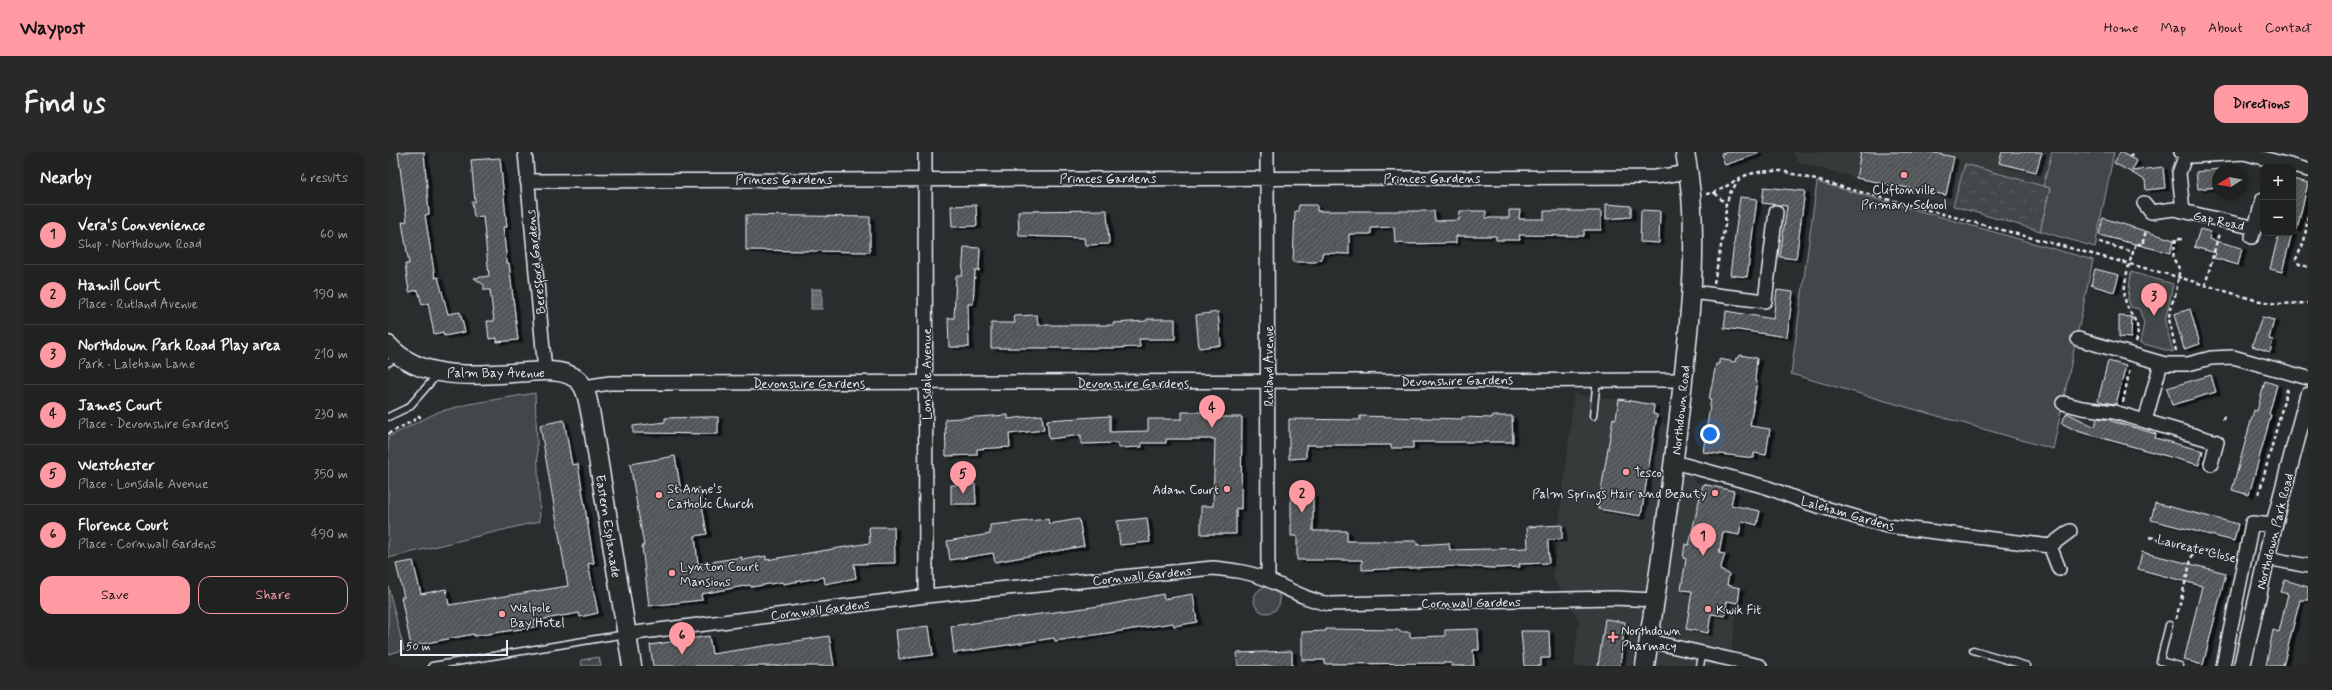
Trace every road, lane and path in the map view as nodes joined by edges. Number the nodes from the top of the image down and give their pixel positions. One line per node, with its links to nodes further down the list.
1 (525, 152): 14 (street, Beresford Gardens)
2 (925, 152): 12 (street, Lonsdale Avenue)
3 (1267, 152): 13 (street, Rutland Avenue)
4 (1685, 152): 10 (main road, Northdown Road)
5 (2132, 152): 7 (path)
6 (2183, 153): 8 (street, Gap Road); 20 (street, Gap Road)
7 (2130, 157)
8 (2280, 157): 9 (street, Gap Road)
9 (2308, 170)
10 (1689, 172): 13 (street, Princes Gardens); 16 (main road, Northdown Road)
11 (1742, 177): 15 (path); 19 (path); 28 (path)
12 (925, 178): 13 (street, Princes Gardens); 14 (street, Princes Gardens); 47 (street, Lonsdale Avenue)
13 (1267, 178): 46 (street, Rutland Avenue)
14 (527, 182): 40 (street, Beresford Gardens)
15 (1715, 193): 16 (path); 19 (path)
16 (1692, 196): 32 (main road, Northdown Road)
17 (2263, 200): 23 (street, Gap Road)
18 (2144, 203): 20 (street, Gap Road)
19 (1726, 204): 33 (path)
20 (2183, 211): 23 (street, Gap Road)
21 (1776, 212): 33 (street)
22 (2308, 216): 29 (path)
23 (2222, 219): 31 (path)
24 (2146, 230): 27 (path)
25 (2184, 240): 30 (path)
26 (2099, 242): 27 (path)
27 (2133, 252): 28 (path)
28 (2130, 264): 30 (path); 37 (path)
29 (2308, 267)
30 (2178, 277): 31 (path); 39 (path)
31 (2205, 286): 34 (path)
32 (1692, 292): 33 (street); 45 (main road, Northdown Road)
33 (1713, 295)
34 (2308, 302)
35 (2078, 339): 37 (street)
36 (391, 355): 41 (main road, Palm Bay Avenue)
37 (2132, 355): 38 (street); 52 (path)
38 (2161, 363): 39 (street); 57 (street)
39 (2181, 365): 42 (street)
40 (545, 371): 41 (main road, Palm Bay Avenue); 48 (main road, Palm Bay Avenue)
41 (439, 372): 51 (lane)
42 (2291, 373): 43 (street); 61 (path)
43 (2308, 378)
44 (1597, 379): 45 (street, Devonshire Gardens); 46 (street, Devonshire Gardens); 54 (lane)
45 (1683, 380): 59 (main road, Northdown Road)
46 (1268, 382): 47 (street, Devonshire Gardens); 71 (street, Rutland Avenue)
47 (926, 383): 48 (street, Devonshire Gardens); 72 (street, Lonsdale Avenue)
48 (584, 387): 75 (main road, Eastern Esplanade)
49 (2308, 396): 62 (street, Northdown Park Road)
50 (2063, 403): 52 (street)
51 (409, 407): 55 (lane); 58 (path)
52 (2121, 414): 57 (street)
53 (2224, 415): 56 (path)
54 (1593, 416)
55 (388, 417)
56 (2223, 420)
57 (2145, 421): 60 (street)
58 (388, 434)
59 (1674, 462): 65 (street, Laleham Gardens); 73 (main road, Northdown Road)
60 (2211, 464)
61 (2259, 494)
62 (2274, 525): 67 (street, Northdown Park Road); 68 (street, Laureate Close)
63 (2070, 531): 65 (street)
64 (2150, 537): 66 (path, Laureate Close)
65 (2050, 546): 70 (street)
66 (2194, 548): 68 (path, Laureate Close); 74 (path)
67 (2267, 558): 69 (street); 87 (street, Northdown Park Road)
68 (2243, 560): 86 (street, Laureate Close)
69 (2308, 566)
70 (2058, 569)
71 (1268, 580): 72 (street, Cornwall Gardens); 73 (street, Cornwall Gardens)
72 (926, 596): 75 (street, Cornwall Gardens)
73 (1654, 600): 76 (main road, Northdown Road)
74 (2169, 625): 85 (lane)
75 (627, 634): 79 (lane); 80 (main road, Eastern Esplanade)
76 (1649, 641): 78 (street); 81 (main road, Northdown Road)
77 (1973, 650): 84 (lane)
78 (1703, 652): 82 (lane); 83 (street)
79 (432, 666)
80 (632, 666)
81 (1645, 666)
82 (1700, 666)
83 (1760, 666)
84 (2026, 666)
85 (2180, 666)
86 (2223, 666)
87 (2242, 666)

